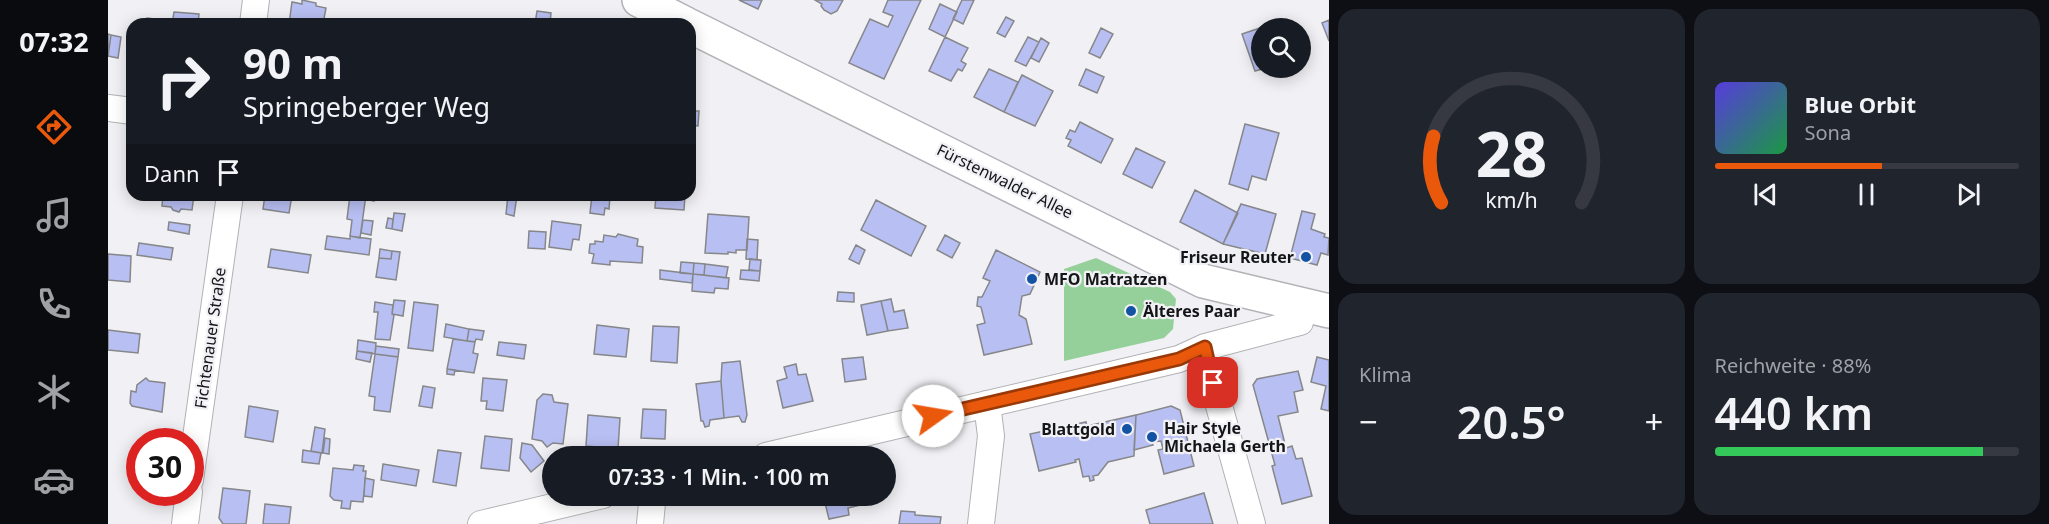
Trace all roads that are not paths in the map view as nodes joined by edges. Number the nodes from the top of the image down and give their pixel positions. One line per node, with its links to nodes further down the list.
1 (256, 0): 3 (street)
2 (639, 0): 4 (main road, Fürstenwalder Allee)
3 (254, 18)
4 (674, 18)
5 (696, 29): 9 (main road, Fürstenwalder Allee)
6 (108, 108): 7 (street)
7 (126, 110)
8 (229, 201): 12 (street, Fichtenauer Straße)
9 (1316, 308): 10 (street)
10 (1205, 347): 11 (street); 21 (street)
11 (987, 404): 13 (street); 20 (street)
12 (197, 428)
13 (808, 446)
14 (187, 506): 17 (street)
15 (557, 506): 18 (street)
16 (652, 506): 19 (street)
17 (184, 524)
18 (481, 524)
19 (650, 524)
20 (981, 524)
21 (1252, 524)

